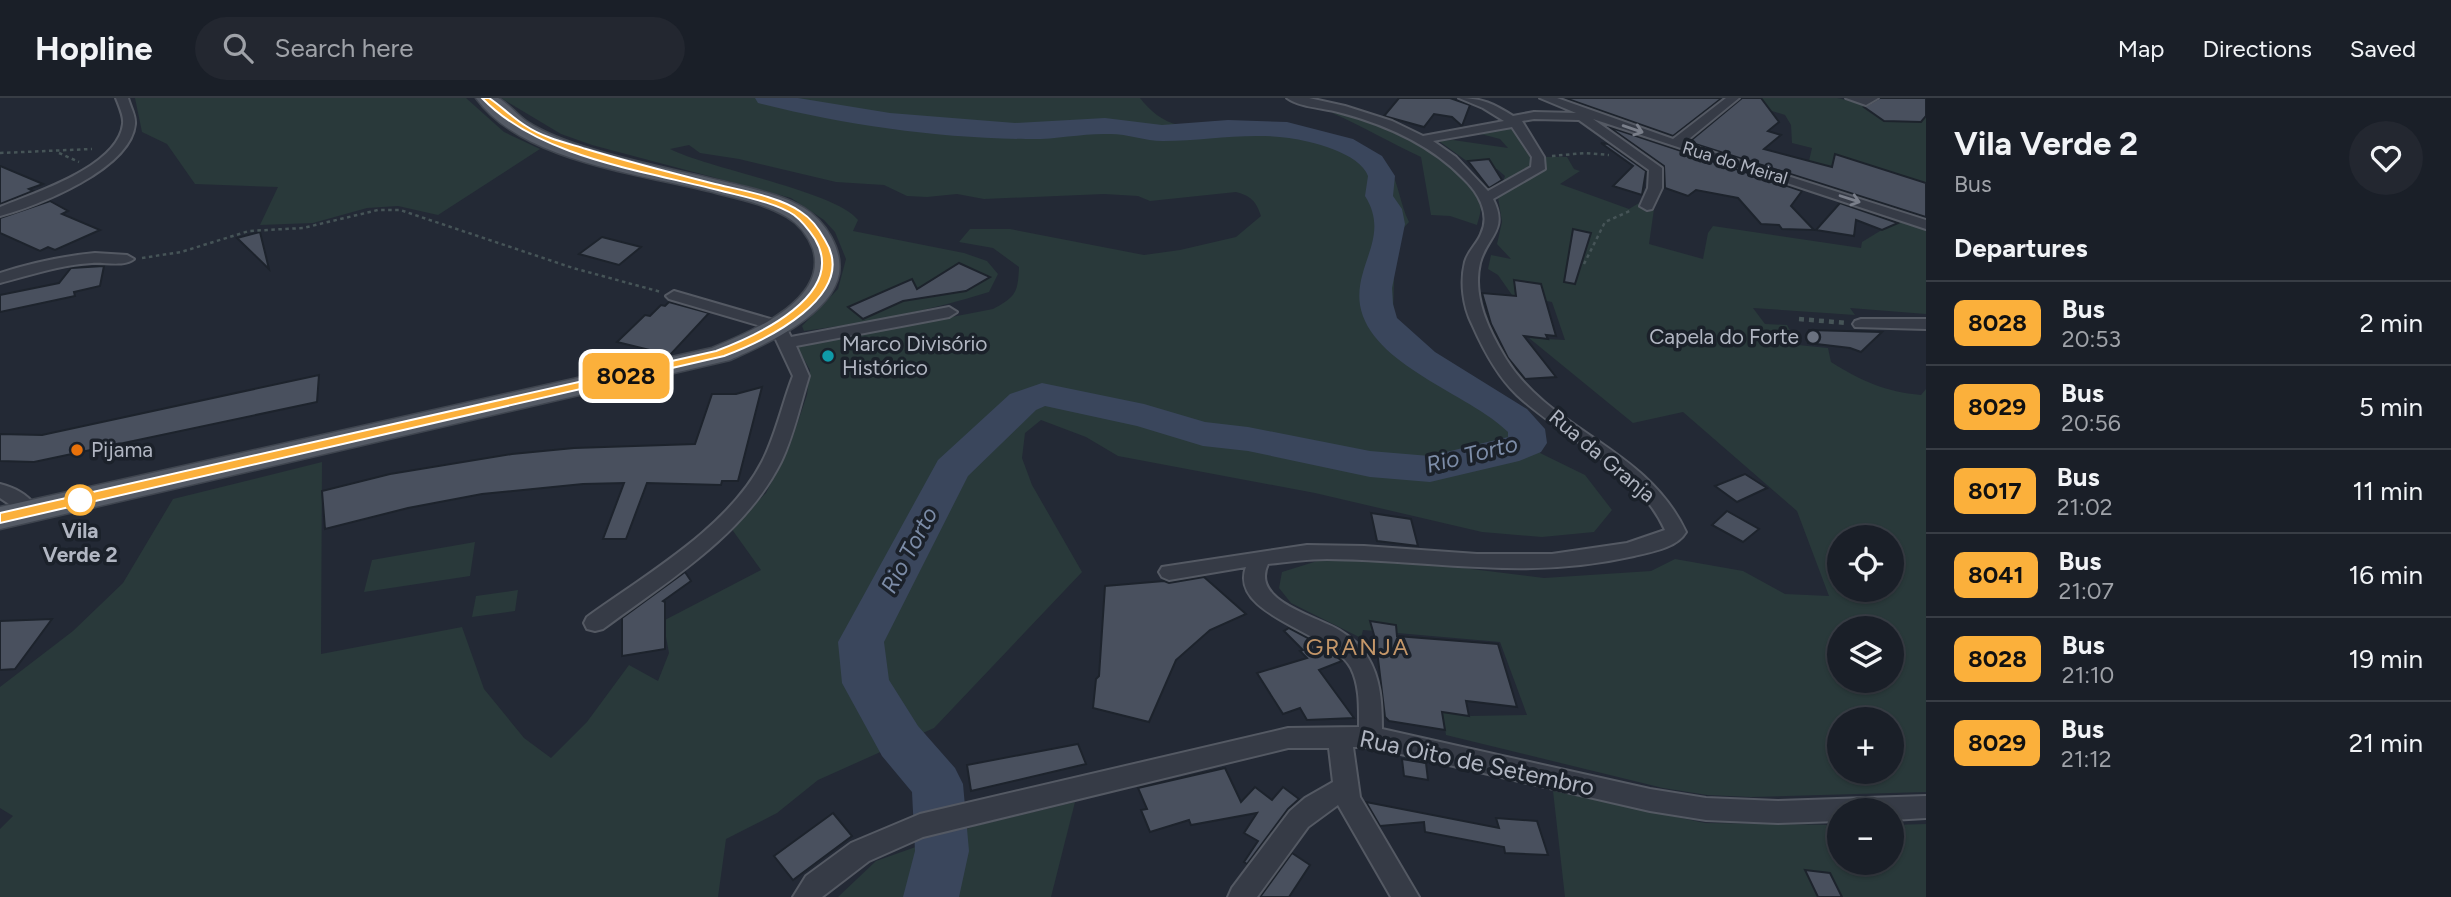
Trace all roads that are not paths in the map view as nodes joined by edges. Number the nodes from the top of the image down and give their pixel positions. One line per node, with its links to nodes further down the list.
1 (122, 98): 17 (street)
2 (486, 98): 25 (main road)
3 (1293, 98): 13 (street)
4 (1465, 98): 12 (street)
5 (1546, 98): 10 (street, Rua do Meiral)
6 (1583, 98): 10 (street)
7 (1733, 98): 14 (street)
8 (1852, 98): 9 (street)
9 (1872, 98)
10 (1570, 106): 11 (street, Rua do Meiral)
11 (1586, 115): 12 (street); 14 (street, Rua do Meiral, one-way to 14); 16 (street)
12 (1515, 123): 13 (street); 15 (street)
13 (1425, 139): 15 (street)
14 (1675, 144): 18 (street, Rua do Meiral, one-way to 18)
15 (1486, 197): 28 (street, Rua da Granja)
16 (1647, 206)
17 (0, 212)
18 (1926, 225)
19 (127, 259): 20 (street)
20 (0, 278)
21 (674, 296): 25 (street)
22 (949, 312): 25 (street)
23 (1861, 324): 24 (street)
24 (1926, 324)
25 (783, 335): 27 (main road); 30 (street)
26 (0, 491): 27 (street)
27 (12, 515)
28 (1260, 560): 29 (street, Rua da Granja); 32 (street)
29 (1168, 572)
30 (595, 623)
31 (1339, 737): 32 (street, Rua Oito de Setembro); 33 (street); 35 (street, Rua Oito de Setembro)
32 (1370, 737): 34 (street, Rua Oito de Setembro)
33 (1346, 788): 36 (street); 37 (street)
34 (1926, 807)
35 (806, 897)
36 (1241, 897)
37 (1406, 897)

